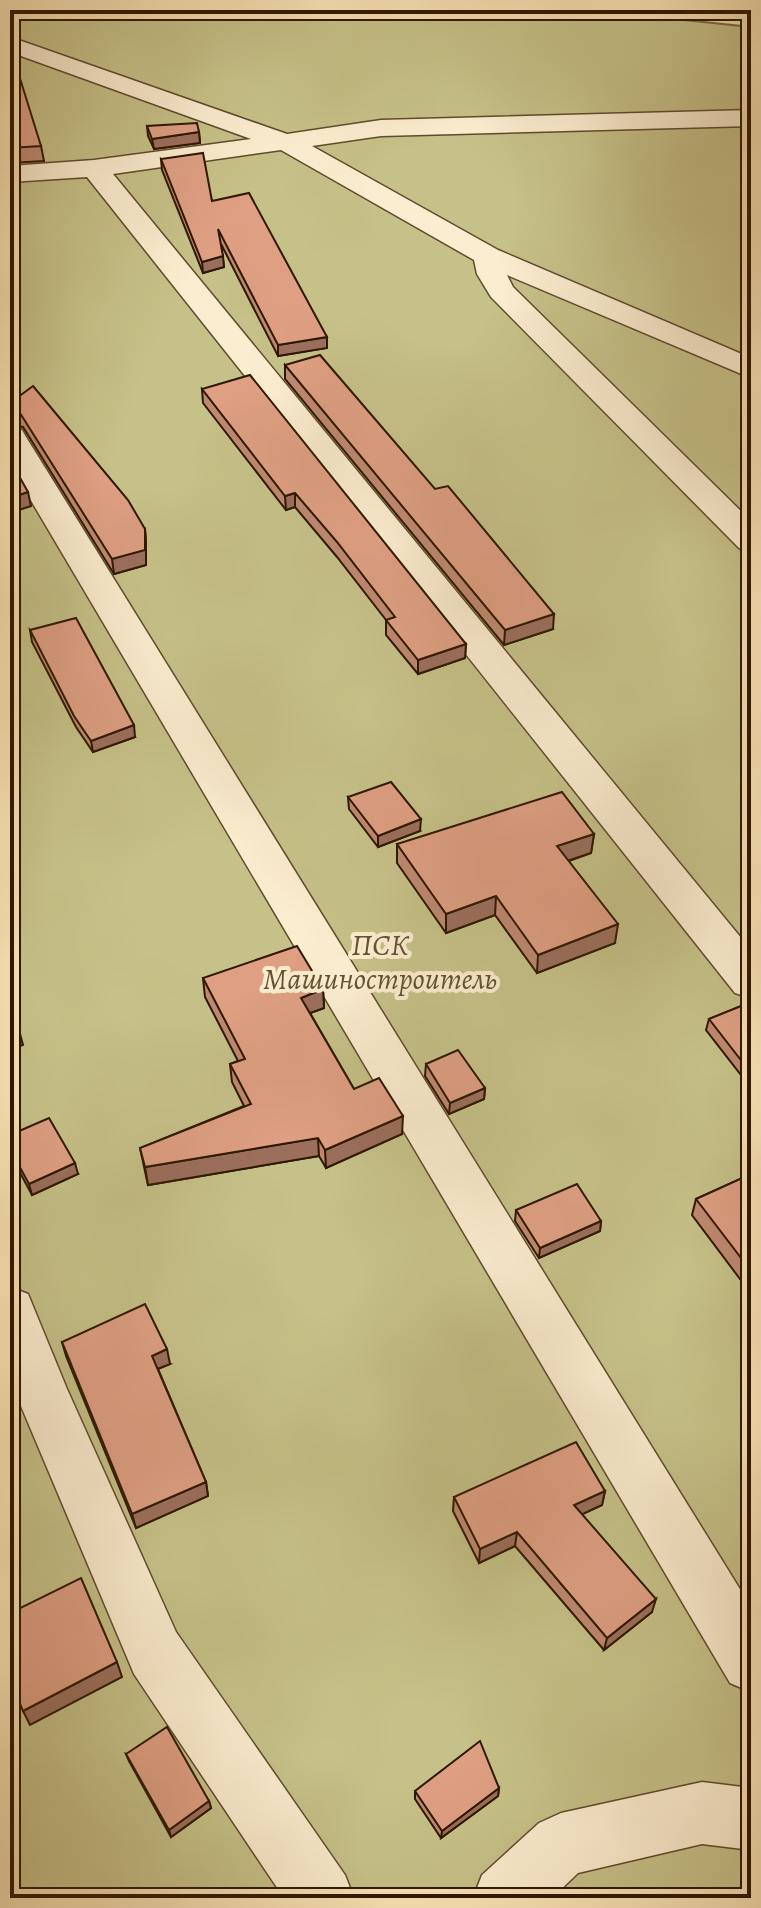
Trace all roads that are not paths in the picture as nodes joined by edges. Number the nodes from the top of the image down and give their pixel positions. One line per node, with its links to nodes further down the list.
1 (10, 44): 3 (street)
2 (751, 118): 3 (street)
3 (285, 142): 4 (street); 6 (street)
4 (94, 168): 5 (street); 10 (street)
5 (10, 174)
6 (488, 256): 7 (street); 9 (street)
7 (751, 369)
8 (10, 437): 12 (street)
9 (751, 541)
10 (751, 981)
11 (10, 1310): 14 (street)
12 (751, 1662)
13 (751, 1819): 15 (street)
14 (322, 1898)
15 (505, 1898)

